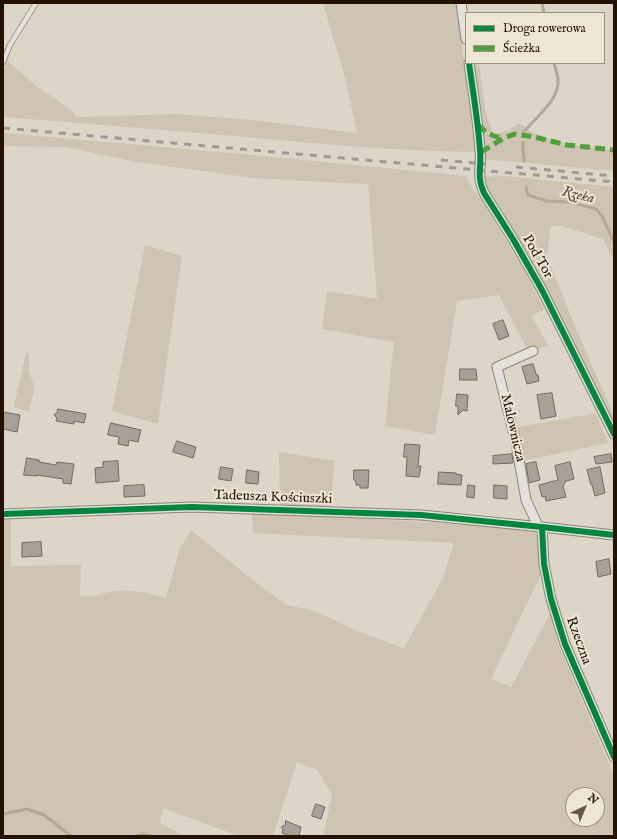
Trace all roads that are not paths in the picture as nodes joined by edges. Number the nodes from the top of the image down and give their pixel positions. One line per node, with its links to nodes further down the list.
1 (36, 3): 4 (lane)
2 (461, 3): 3 (street)
3 (465, 32)
4 (3, 62)
5 (469, 64): 7 (street, Pod Tor)
6 (533, 351): 9 (street, Malownicza)
7 (614, 434)
8 (3, 514): 9 (street, Tadeusza Kościuszki)
9 (540, 526): 10 (street, Tadeusza Kościuszki); 11 (street, Rzeczna)
10 (614, 535)
11 (614, 757)

